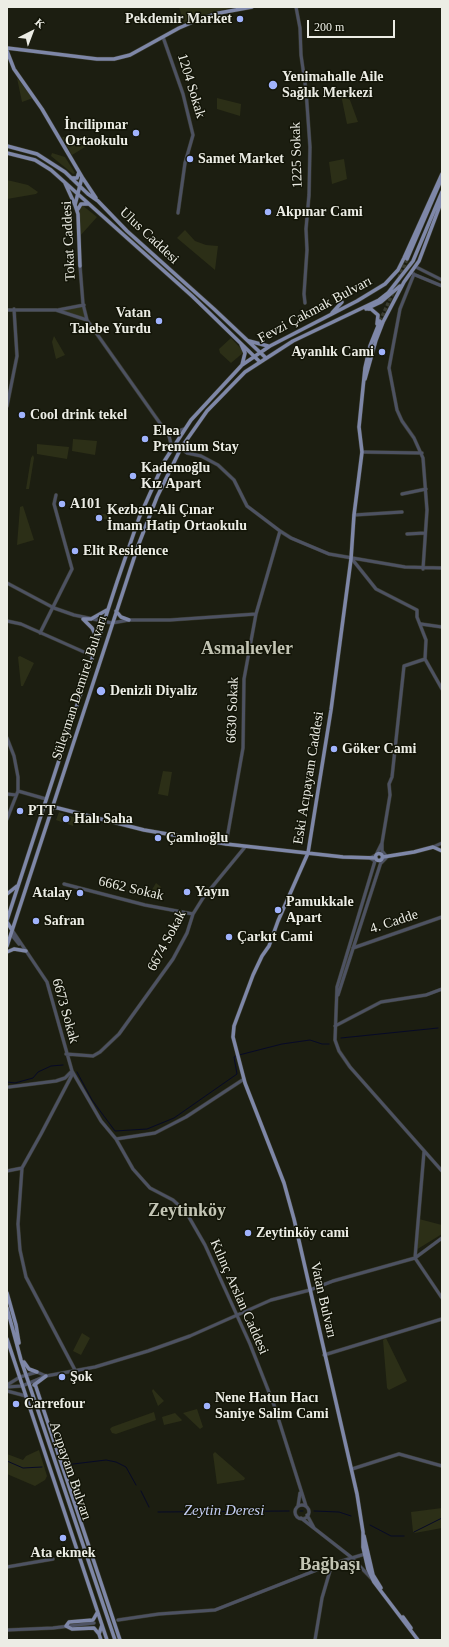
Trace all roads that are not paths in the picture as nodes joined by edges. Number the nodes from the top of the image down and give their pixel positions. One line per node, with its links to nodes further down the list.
1 (252, 7): 3 (main road)
2 (296, 7): 29 (street, 1225 Sokak)
3 (163, 37): 4 (main road); 21 (street, 1204 Sokak)
4 (7, 48)
5 (7, 51): 8 (main road)
6 (7, 146): 10 (main road, Ulus Caddesi)
7 (7, 153): 12 (main road, Ulus Caddesi)
8 (79, 172): 10 (main road); 11 (main road)
9 (442, 175): 22 (main road); 37 (main road, Fevzi Çakmak Bulvarı)
10 (70, 176): 13 (main road, Ulus Caddesi)
11 (82, 177): 13 (main road, Tokat Caddesi); 17 (main road)
12 (64, 180): 15 (main road, Ulus Caddesi); 19 (main road)
13 (80, 187): 15 (main road, Tokat Caddesi); 17 (main road, Ulus Caddesi)
14 (442, 192): 36 (main road, Fevzi Çakmak Bulvarı)
15 (78, 194): 18 (main road, Ulus Caddesi); 19 (main road, Tokat Caddesi)
16 (442, 200): 24 (main road)
17 (98, 201): 41 (main road, Ulus Caddesi)
18 (88, 204): 20 (main road); 42 (main road, Ulus Caddesi)
19 (75, 205): 20 (main road, Tokat Caddesi)
20 (78, 209): 23 (main road, Tokat Caddesi)
21 (178, 213)
22 (407, 259)
23 (80, 266): 31 (street, Tokat Caddesi)
24 (416, 267): 25 (main road); 26 (street)
25 (413, 274): 27 (main road); 28 (street); 56 (street)
26 (442, 280)
27 (404, 282): 33 (main road); 49 (main road)
28 (442, 286)
29 (305, 302)
30 (342, 302): 37 (main road)
31 (84, 305): 35 (street); 38 (street, Tokat Caddesi)
32 (14, 309): 34 (street); 35 (street); 50 (street)
33 (366, 309): 36 (main road); 40 (main road)
34 (7, 310)
35 (56, 310): 38 (street)
36 (355, 311): 46 (main road, Fevzi Çakmak Bulvarı)
37 (330, 314): 43 (main road, Fevzi Çakmak Bulvarı)
38 (87, 320): 51 (street, Tokat Caddesi)
39 (380, 321): 40 (main road)
40 (377, 328): 49 (main road)
41 (246, 339): 43 (main road); 44 (main road, Ulus Caddesi)
42 (241, 343): 45 (main road, Ulus Caddesi); 48 (main road)
43 (270, 346): 44 (main road, Fevzi Çakmak Bulvarı)
44 (260, 352): 45 (main road, Fevzi Çakmak Bulvarı); 46 (main road, Ulus Caddesi)
45 (255, 356): 47 (main road, Ulus Caddesi); 48 (main road, Fevzi Çakmak Bulvarı)
46 (266, 358): 47 (main road, Fevzi Çakmak Bulvarı)
47 (260, 362): 54 (main road, Fevzi Çakmak Bulvarı)
48 (242, 365): 52 (main road, Fevzi Çakmak Bulvarı)
49 (362, 388): 55 (main road, Eski Acıpayam Caddesi)
50 (7, 406)
51 (163, 427): 52 (street); 53 (street, Tokat Caddesi)
52 (184, 429): 53 (main road, Fevzi Çakmak Bulvarı)
53 (172, 448): 70 (main road, Süleyman Demirel Bulvarı)
54 (181, 448): 62 (street); 71 (main road, Süleyman Demirel Bulvarı)
55 (362, 452): 56 (street); 61 (main road, Eski Acıpayam Caddesi)
56 (422, 453): 57 (street)
57 (426, 489): 58 (street); 63 (street)
58 (402, 494)
59 (56, 495): 69 (street)
60 (402, 512): 61 (street)
61 (354, 515): 65 (main road, Eski Acıpayam Caddesi)
62 (280, 532): 65 (street); 72 (street, 6630 Sokak)
63 (426, 533): 64 (street); 67 (street)
64 (407, 534)
65 (352, 561): 67 (street); 78 (street); 98 (main road, Eski Acıpayam Caddesi)
66 (442, 568): 67 (street)
67 (423, 569)
68 (7, 583): 69 (street)
69 (54, 608): 73 (street); 80 (street)
70 (107, 610): 73 (main road); 76 (main road, Süleyman Demirel Bulvarı)
71 (116, 611): 74 (main road); 77 (main road, Süleyman Demirel Bulvarı)
72 (256, 614): 74 (street); 94 (street, 6630 Sokak)
73 (83, 619): 76 (street); 81 (main road)
74 (129, 620): 77 (street)
75 (7, 621): 80 (street)
76 (104, 622): 77 (street); 81 (main road, Süleyman Demirel Bulvarı)
77 (112, 623): 90 (main road, Süleyman Demirel Bulvarı)
78 (421, 624): 79 (street); 83 (street)
79 (442, 627)
80 (40, 633): 82 (street)
81 (98, 640): 82 (main road, Süleyman Demirel Bulvarı)
82 (93, 656): 89 (main road, Süleyman Demirel Bulvarı)
83 (425, 659): 84 (street); 92 (street)
84 (442, 689)
85 (7, 738): 86 (street)
86 (18, 791): 88 (street); 89 (street)
87 (7, 794): 88 (street)
88 (16, 796): 91 (street)
89 (46, 799): 101 (main road, Süleyman Demirel Bulvarı)
90 (54, 807): 94 (main road); 108 (main road, Süleyman Demirel Bulvarı)
91 (7, 819)
92 (382, 843): 99 (street); 100 (street)
93 (442, 843): 96 (street)
94 (226, 844): 95 (main road)
95 (245, 846): 98 (main road); 104 (street, 6674 Sokak)
96 (433, 846): 97 (main road); 99 (main road)
97 (442, 851)
98 (308, 853): 100 (main road); 118 (main road, Eski Acıpayam Caddesi)
99 (383, 857): 100 (main road); 100 (main road); 110 (street)
100 (376, 858): 114 (street)
101 (18, 884): 103 (main road); 106 (main road, Süleyman Demirel Bulvarı)
102 (64, 884): 104 (street, 6662 Sokak)
103 (7, 894)
104 (193, 914): 116 (street, 6674 Sokak)
105 (442, 916): 110 (street, 4. Cadde)
106 (7, 921): 108 (main road)
107 (7, 929): 108 (main road)
108 (13, 933): 109 (main road, Süleyman Demirel Bulvarı); 111 (street, 6673 Sokak)
109 (7, 946)
110 (353, 948): 114 (street)
111 (26, 951): 112 (main road); 116 (street, 6673 Sokak)
112 (7, 952)
113 (442, 989): 115 (street)
114 (337, 997): 115 (street)
115 (335, 1026): 122 (street)
116 (66, 1054): 117 (street, 6673 Sokak)
117 (72, 1072): 119 (street); 120 (street, 6673 Sokak); 123 (street)
118 (244, 1079): 121 (street); 128 (main road, Vatan Bulvarı)
119 (9, 1087)
120 (99, 1119): 121 (street, Kılınç Arslan Caddesi)
121 (116, 1139): 132 (street, Kılınç Arslan Caddesi)
122 (424, 1152): 125 (street); 127 (street)
123 (22, 1168): 124 (street); 137 (street)
124 (7, 1171)
125 (442, 1171)
126 (442, 1238): 127 (street)
127 (415, 1258): 128 (street); 130 (street)
128 (310, 1290): 132 (street); 135 (main road, Vatan Bulvarı)
129 (7, 1294): 136 (main road)
130 (442, 1298)
131 (7, 1308): 136 (main road, Acıpayam Bulvarı)
132 (237, 1315): 137 (street); 151 (street, Kılınç Arslan Caddesi)
133 (442, 1319): 135 (street)
134 (7, 1339): 141 (main road, Acıpayam Bulvarı)
135 (324, 1355): 150 (main road, Vatan Bulvarı)
136 (21, 1360): 138 (main road); 139 (main road, Acıpayam Bulvarı)
137 (75, 1370): 140 (street)
138 (37, 1372): 139 (street); 140 (street)
139 (26, 1375): 141 (street); 142 (main road, Acıpayam Bulvarı)
140 (46, 1376): 142 (street); 143 (main road)
141 (20, 1377): 144 (street); 145 (main road, Acıpayam Bulvarı)
142 (29, 1383): 145 (street); 147 (main road, Acıpayam Bulvarı)
143 (35, 1384): 147 (main road); 173 (main road)
144 (7, 1386): 145 (street)
145 (22, 1386): 148 (main road, Acıpayam Bulvarı)
146 (7, 1392): 148 (street)
147 (32, 1392): 172 (main road, Acıpayam Bulvarı)
148 (26, 1396): 163 (main road, Acıpayam Bulvarı)
149 (442, 1466): 150 (street)
150 (352, 1469): 157 (main road, Vatan Bulvarı)
151 (300, 1491): 152 (street, Kılınç Arslan Caddesi); 153 (street, Kılınç Arslan Caddesi)
152 (298, 1506): 153 (street); 155 (street)
153 (306, 1506): 154 (street)
154 (307, 1515): 155 (street); 156 (street)
155 (301, 1518): 156 (street)
156 (314, 1528): 158 (street)
157 (366, 1554): 158 (street); 162 (main road, Vatan Bulvarı); 175 (main road, Vatan Bulvarı)
158 (351, 1557): 160 (street); 162 (street)
159 (54, 1559): 161 (street)
160 (332, 1564): 164 (street); 174 (street)
161 (7, 1567)
162 (374, 1582): 175 (main road, Vatan Bulvarı)
163 (98, 1612): 166 (main road, Acıpayam Bulvarı); 167 (main road)
164 (118, 1620)
165 (94, 1623): 167 (street)
166 (102, 1625): 169 (main road); 171 (main road, Acıpayam Bulvarı)
167 (66, 1626): 168 (street); 169 (main road)
168 (7, 1630)
169 (99, 1634): 170 (main road)
170 (101, 1640)
171 (107, 1640)
172 (115, 1640)
173 (120, 1640)
174 (315, 1640)
175 (419, 1640)

